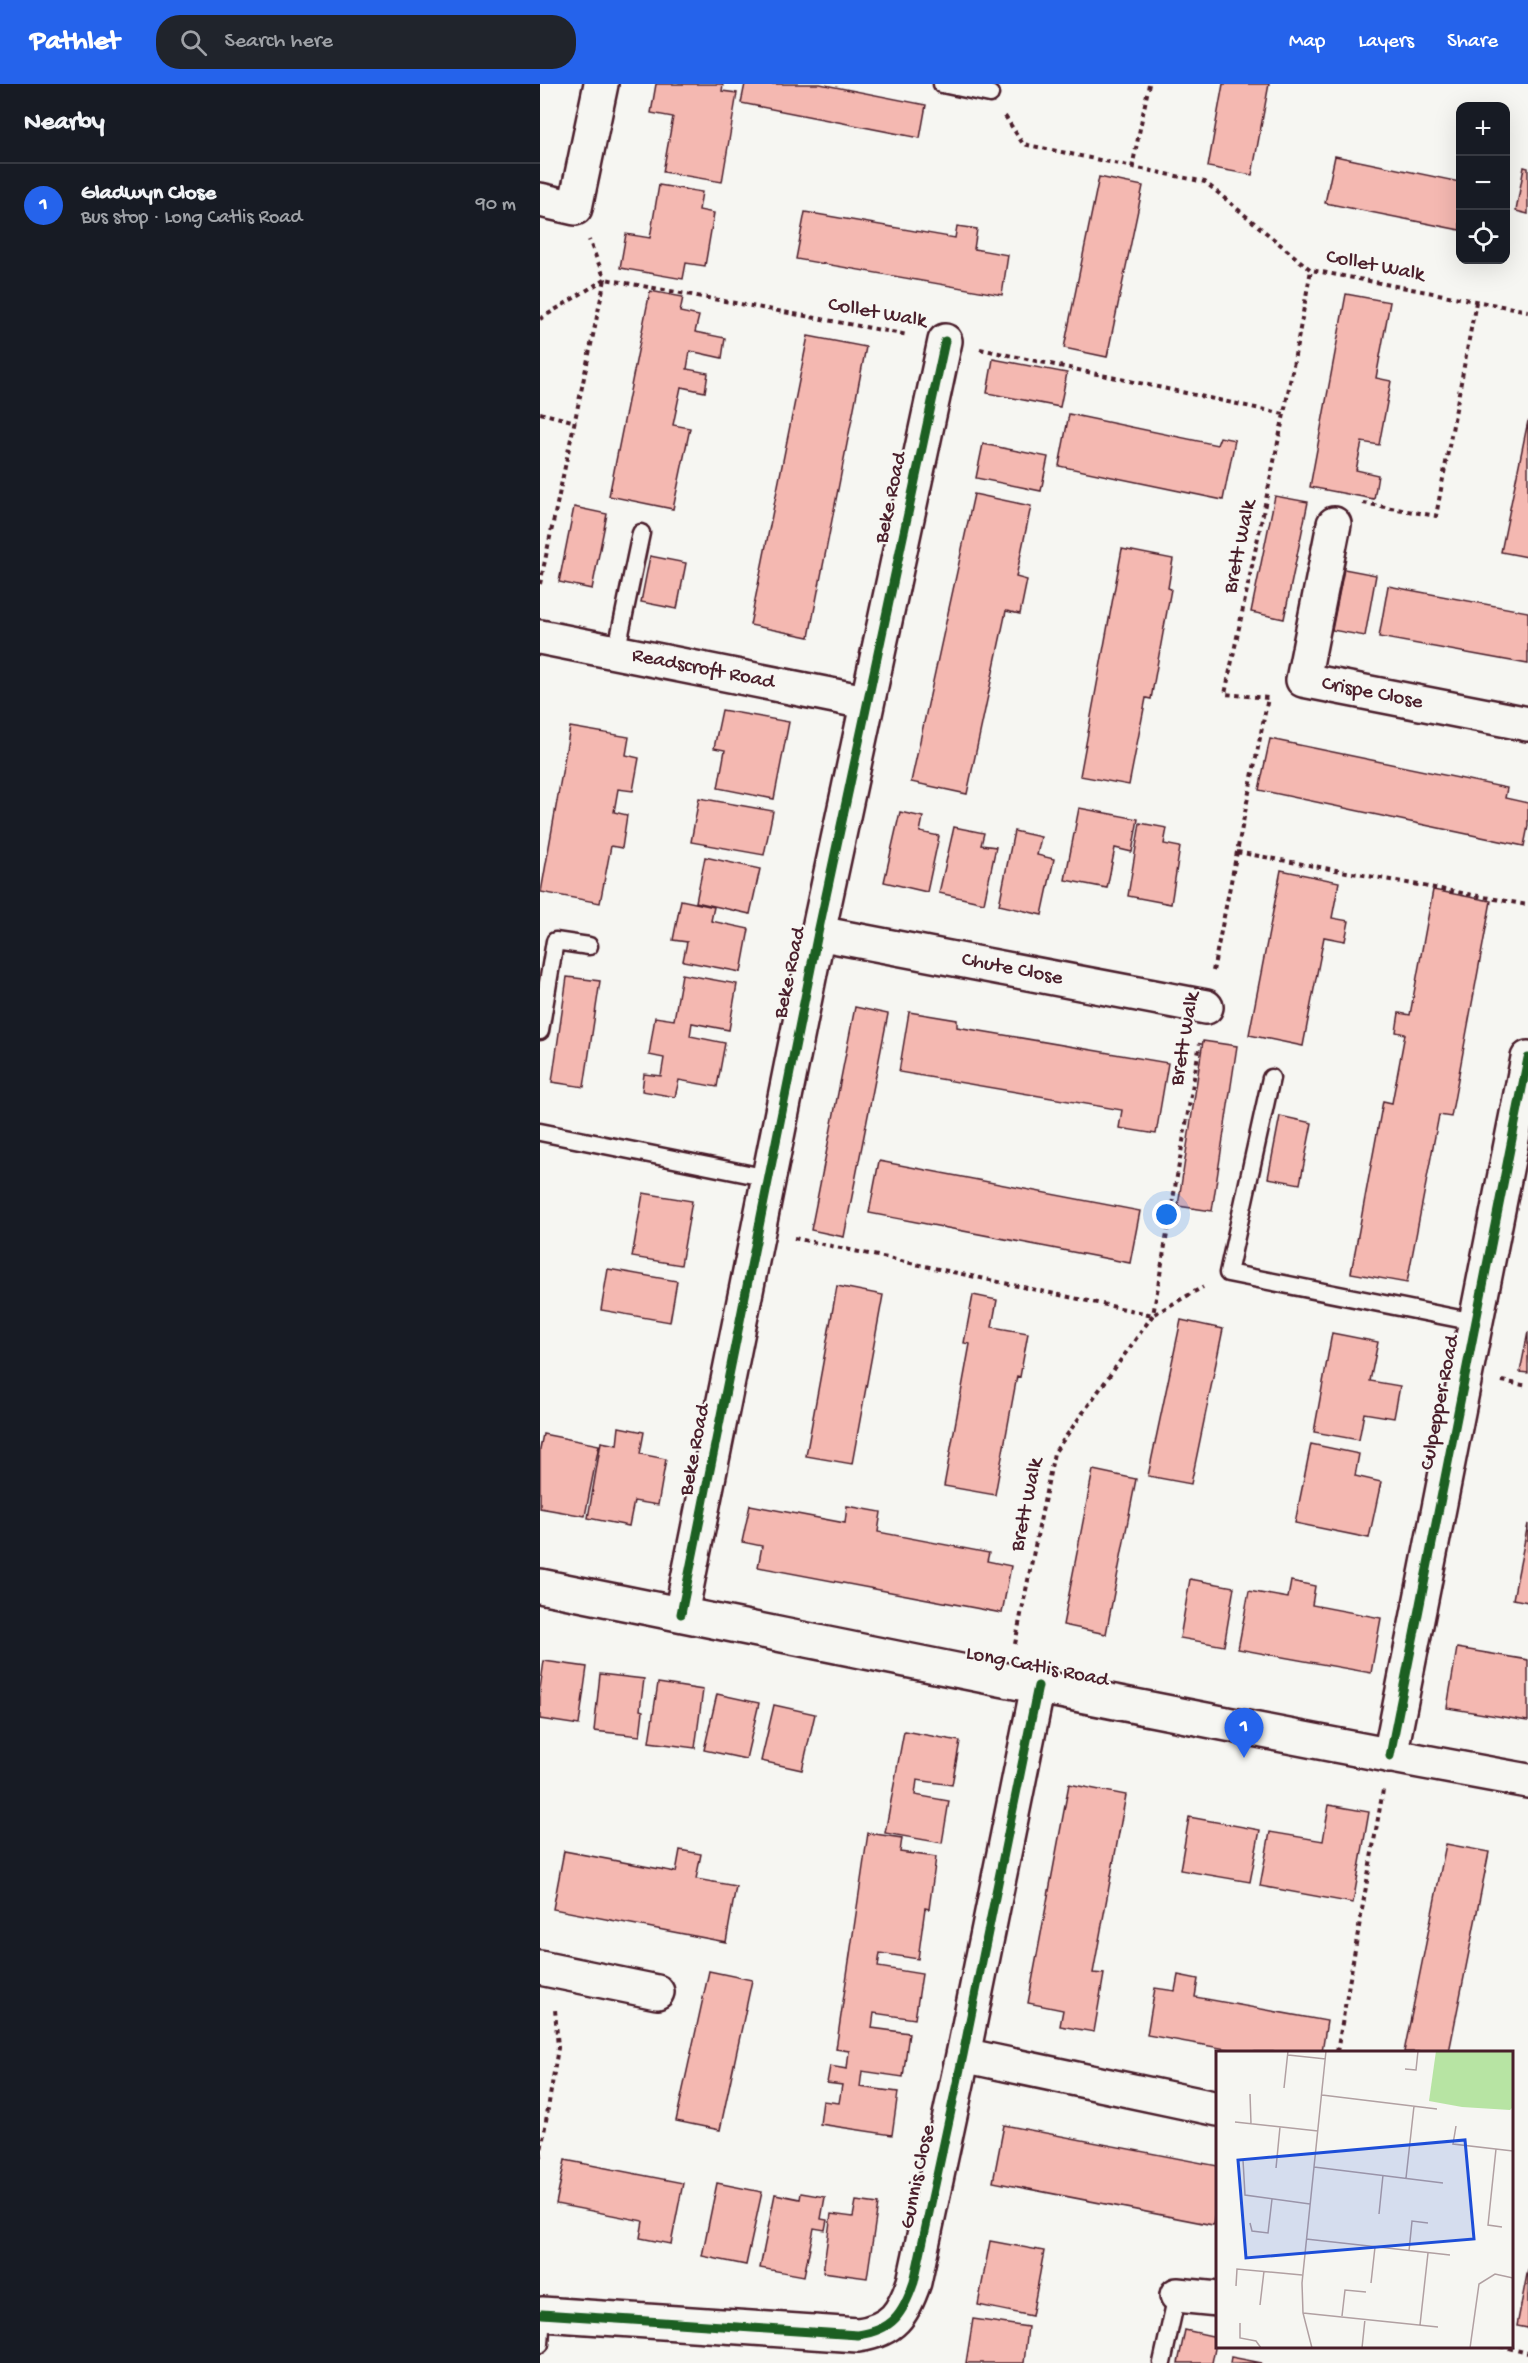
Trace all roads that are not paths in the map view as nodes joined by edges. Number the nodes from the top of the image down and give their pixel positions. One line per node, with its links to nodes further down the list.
1 (601, 84): 4 (street)
2 (942, 84): 3 (lane)
3 (990, 94)
4 (540, 200)
5 (945, 341): 10 (street, Beke Road)
6 (1334, 524): 11 (street, Crispe Close)
7 (641, 533): 9 (lane)
8 (540, 637): 9 (street, Readscroft Road)
9 (616, 653): 10 (street, Readscroft Road)
10 (866, 702): 12 (street, Beke Road)
11 (1528, 724)
12 (818, 933): 14 (street, Chute Close); 19 (street, Beke Road)
13 (589, 946): 15 (lane)
14 (1206, 1007)
15 (540, 1031)
16 (1527, 1067): 20 (street, Culpepper Road)
17 (1270, 1078): 20 (lane)
18 (540, 1132): 19 (lane)
19 (768, 1179): 22 (street, Beke Road)
20 (1475, 1322): 24 (street, Culpepper Road)
21 (540, 1586): 22 (street, Long Catlis Road)
22 (681, 1614): 23 (street, Long Catlis Road)
23 (1023, 1683): 24 (street, Long Catlis Road); 28 (street, Gunnis Close)
24 (1390, 1756): 25 (street, Long Catlis Road)
25 (1528, 1781)
26 (551, 1970): 27 (street)
27 (657, 1992)
28 (963, 2055): 29 (street); 32 (street, Gunnis Close)
29 (1216, 2109)
30 (1177, 2295): 31 (street); 33 (lane)
31 (1216, 2299)
32 (541, 2329)
33 (1162, 2363)

